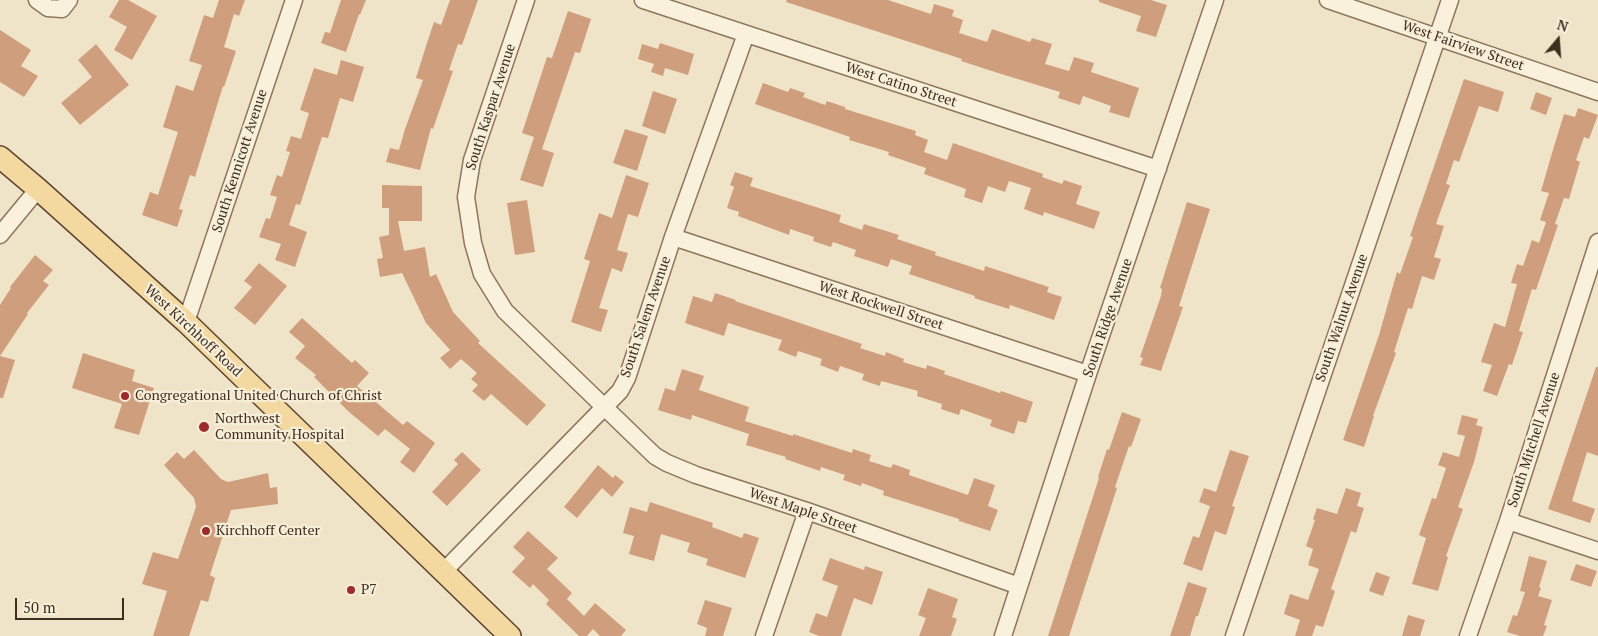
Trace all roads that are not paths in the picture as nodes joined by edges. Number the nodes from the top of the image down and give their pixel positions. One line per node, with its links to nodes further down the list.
1 (37, 0): 2 (street)
2 (69, 0)
3 (294, 0): 18 (street, South Kennicott Avenue)
4 (526, 0): 20 (street, South Kaspar Avenue)
5 (643, 0): 9 (street, West Catino Street)
6 (1215, 0): 13 (street, South Ridge Avenue)
7 (1328, 0): 10 (street, West Fairview Street)
8 (1450, 0): 10 (street, South Walnut Avenue)
9 (746, 34): 13 (street, West Catino Street); 16 (street, South Salem Avenue)
10 (1438, 38): 11 (street, West Fairview Street); 29 (street, South Walnut Avenue)
11 (1598, 92)
12 (0, 157): 14 (main road, West Kirchhoff Road)
13 (1158, 169): 19 (street, South Ridge Avenue)
14 (38, 189): 15 (street); 18 (main road, West Kirchhoff Road)
15 (0, 235)
16 (674, 237): 19 (street, West Rockwell Street); 20 (street, South Salem Avenue)
17 (1598, 242): 22 (street, South Mitchell Avenue)
18 (186, 322): 24 (main road, West Kirchhoff Road)
19 (1088, 374): 25 (street, South Ridge Avenue)
20 (603, 407): 21 (street, West Maple Street); 24 (street, South Salem Avenue)
21 (807, 511): 25 (street, West Maple Street); 27 (street)
22 (1508, 521): 23 (street); 30 (street, South Mitchell Avenue)
23 (1598, 551)
24 (444, 571): 26 (main road, West Kirchhoff Road)
25 (1019, 586): 28 (street, South Ridge Avenue)
26 (510, 636)
27 (764, 636)
28 (1003, 636)
29 (1234, 636)
30 (1468, 636)

